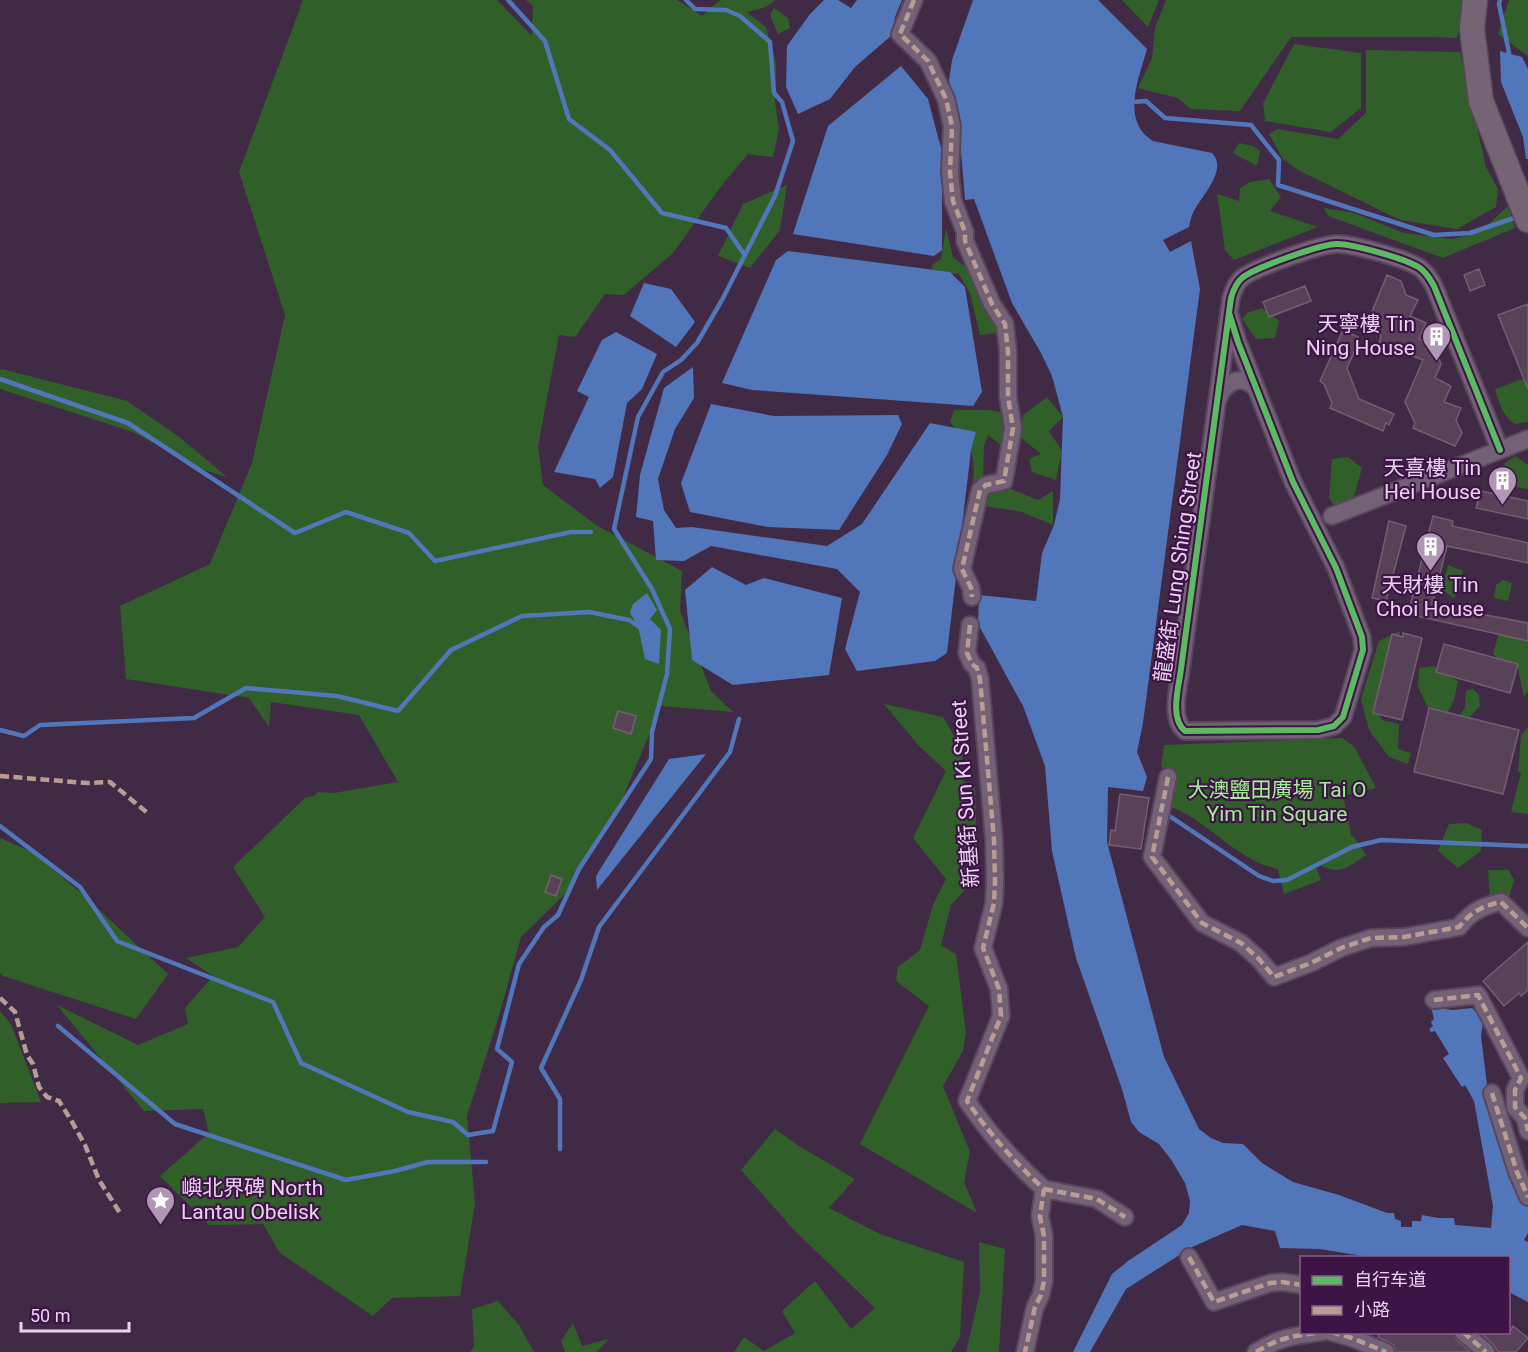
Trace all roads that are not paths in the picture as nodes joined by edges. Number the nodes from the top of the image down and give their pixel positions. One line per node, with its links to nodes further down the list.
1 (914, 0): 10 (street)
2 (1475, 0): 3 (main road)
3 (1525, 213)
4 (1229, 313): 5 (street, 龍盛街 Lung Shing Street); 6 (street, 龍盛街 Lung Shing Street); 8 (street, 龍盛街 Lung Shing Street)
5 (1256, 388): 6 (street); 6 (street, 龍盛街 Lung Shing Street)
6 (1217, 403)
7 (1528, 439): 8 (street)
8 (1500, 450): 9 (street)
9 (1332, 516)
10 (972, 597)
11 (970, 625): 20 (street, 新基街 Sun Ki Street)
12 (1168, 777): 13 (street)
13 (1528, 928)
14 (1434, 1000): 16 (street)
15 (1492, 1093): 17 (street)
16 (1515, 1107): 17 (street); 18 (street)
17 (1499, 1116): 19 (street)
18 (1528, 1131)
19 (1523, 1170): 21 (street)
20 (1044, 1189): 22 (street); 28 (street)
21 (1528, 1197)
22 (1125, 1217)
23 (1189, 1257): 24 (street)
24 (1300, 1285)
25 (1308, 1334): 29 (street)
26 (1338, 1334): 30 (street)
27 (1465, 1334): 31 (street)
28 (1025, 1352)
29 (1256, 1352)
30 (1386, 1352)
31 (1486, 1352)

